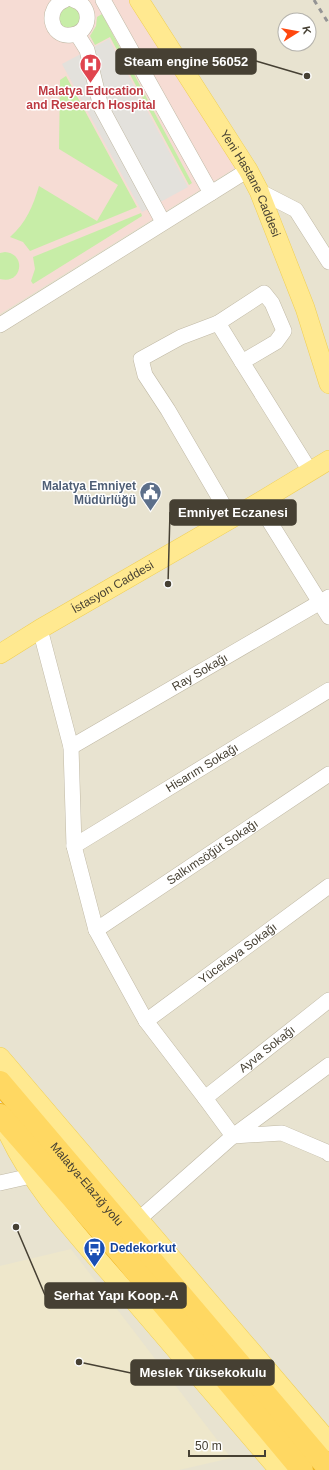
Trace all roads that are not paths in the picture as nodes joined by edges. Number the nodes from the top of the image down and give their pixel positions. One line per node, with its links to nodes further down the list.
1 (65, 0): 5 (street)
2 (102, 0): 8 (street)
3 (139, 0): 6 (main road, Yeni Hastane Caddesi)
4 (82, 2): 5 (street)
5 (78, 34): 9 (street)
6 (248, 170): 7 (main road, Yeni Hastane Caddesi); 8 (street)
7 (259, 191): 10 (street); 14 (main road, Yeni Hastane Caddesi)
8 (210, 193): 9 (street)
9 (163, 222): 12 (street)
10 (329, 262)
11 (218, 323): 13 (street); 13 (street); 18 (street)
12 (0, 325)
13 (242, 362): 16 (street)
14 (329, 384)
15 (329, 460): 16 (main road, İstasyon Caddesi)
16 (310, 471): 17 (main road, İstasyon Caddesi)
17 (258, 503): 18 (main road, İstasyon Caddesi); 19 (street)
18 (231, 518): 21 (main road, İstasyon Caddesi)
19 (325, 600): 20 (street); 24 (street, Ray Sokağı)
20 (329, 617)
21 (40, 629): 22 (main road, İstasyon Caddesi); 24 (street)
22 (0, 654)
23 (329, 690): 26 (street, Hisarım Sokağı)
24 (72, 747): 26 (street)
25 (329, 774): 28 (street, Salkımsöğüt Sokağı)
26 (74, 846): 28 (street)
27 (329, 886): 30 (street, Yücekaya Sokağı)
28 (96, 930): 30 (street)
29 (329, 1000): 34 (street, Ayva Sokağı)
30 (146, 1021): 34 (street)
31 (0, 1057): 40 (main road)
32 (329, 1065): 36 (street)
33 (0, 1082): 42 (highway, Malatya-Elazığ yolu)
34 (205, 1098): 36 (street)
35 (0, 1115): 38 (main road); 44 (highway, Malatya-Elazığ yolu)
36 (233, 1136): 37 (street); 40 (street)
37 (328, 1152)
38 (31, 1176): 39 (street); 43 (main road)
39 (0, 1183)
40 (139, 1220): 41 (main road)
41 (329, 1442)
42 (329, 1469)
43 (279, 1470)
44 (302, 1470)

